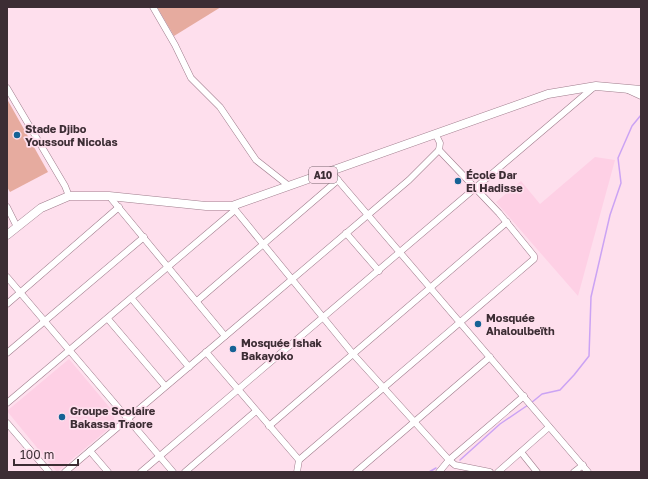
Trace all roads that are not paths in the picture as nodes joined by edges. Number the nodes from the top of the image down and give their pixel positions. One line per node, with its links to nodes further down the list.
1 (153, 7): 11 (street)
2 (596, 86): 3 (main road, A10); 7 (main road, A10); 12 (street)
3 (623, 87): 5 (main road, A10); 6 (street)
4 (7, 88): 13 (street)
5 (641, 90)
6 (641, 96)
7 (436, 135): 8 (street); 9 (main road, A10)
8 (439, 150): 12 (street); 18 (street)
9 (331, 172): 10 (street); 11 (main road, A10)
10 (338, 180): 18 (street); 24 (street)
11 (290, 186): 17 (main road, A10)
12 (476, 188): 19 (street); 25 (street)
13 (69, 196): 14 (main road, A10); 20 (main road, A10)
14 (109, 196): 16 (street); 17 (main road, A10)
15 (7, 207): 20 (street)
16 (119, 207): 23 (street); 31 (street)
17 (233, 208): 24 (street); 26 (street)
18 (368, 215): 21 (street); 25 (street)
19 (507, 222): 30 (street); 38 (street)
20 (17, 227): 22 (main road, A10)
21 (346, 233): 27 (street); 29 (street)
22 (7, 235)
23 (144, 237): 26 (street); 37 (street)
24 (263, 245): 29 (street); 33 (street)
25 (400, 252): 27 (street); 30 (street)
26 (169, 266): 32 (street); 33 (street)
27 (379, 271): 35 (street)
28 (7, 277): 31 (street)
29 (292, 280): 35 (street); 39 (street)
30 (431, 288): 38 (street); 43 (street)
31 (21, 292): 34 (street); 37 (street)
32 (132, 299): 36 (street); 45 (street)
33 (197, 301): 39 (street)
34 (7, 304)
35 (323, 318): 43 (street); 48 (street)
36 (108, 319): 40 (street); 46 (street)
37 (45, 321): 40 (street); 42 (street)
38 (460, 323): 44 (street); 47 (street)
39 (225, 336): 41 (street)
40 (70, 350): 50 (street); 52 (street)
41 (206, 352): 45 (street); 48 (street)
42 (7, 353)
43 (353, 354): 47 (street); 55 (street)
44 (490, 357): 49 (street); 53 (street)
45 (188, 367): 46 (street)
46 (165, 386): 52 (street)
47 (383, 388): 53 (street); 60 (street)
48 (238, 390): 51 (street); 59 (street)
49 (524, 396): 56 (street); 61 (street)
50 (7, 403)
51 (256, 411): 55 (street); 68 (street)
52 (128, 418): 57 (street); 59 (street)
53 (414, 421): 61 (street); 70 (street)
54 (7, 423): 63 (street)
55 (269, 426): 60 (street)
56 (549, 427): 58 (street); 62 (street)
57 (90, 451): 64 (street); 65 (street)
58 (521, 452): 73 (street); 74 (street)
59 (161, 456): 66 (street); 67 (street)
60 (299, 460): 69 (street)
61 (449, 460): 71 (street); 72 (street)
62 (583, 465): 75 (street); 76 (street)
63 (49, 472)
64 (65, 472)
65 (108, 472)
66 (141, 472)
67 (173, 472)
68 (185, 472)
69 (297, 472)
70 (356, 472)
71 (439, 472)
72 (490, 472)
73 (498, 472)
74 (537, 472)
75 (574, 472)
76 (588, 472)

